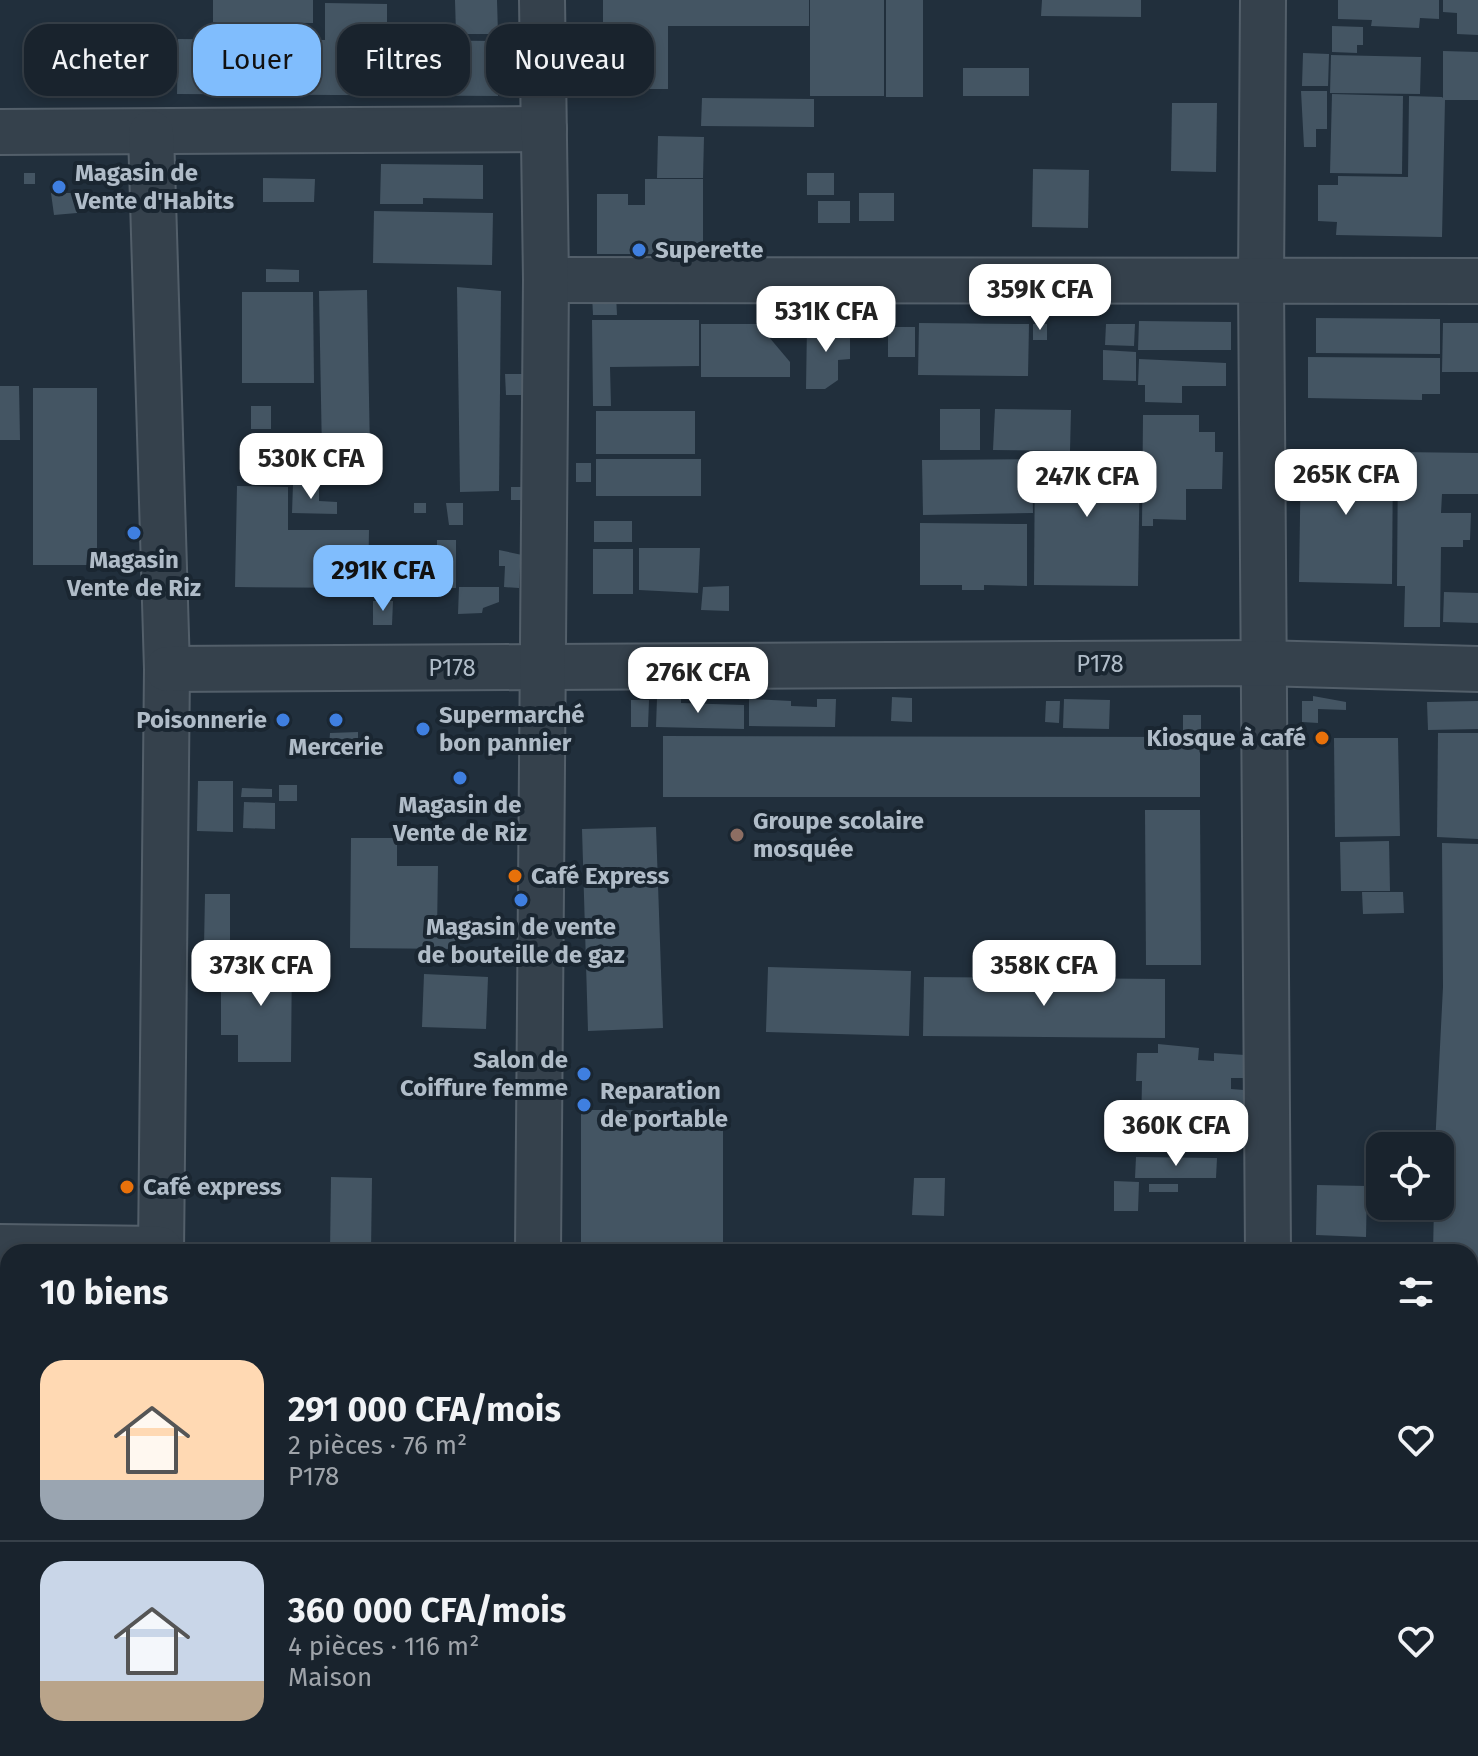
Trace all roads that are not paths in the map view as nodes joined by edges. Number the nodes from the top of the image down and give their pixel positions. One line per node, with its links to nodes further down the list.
1 (542, 0): 3 (street)
2 (1263, 0): 8 (street)
3 (544, 129): 5 (street); 6 (street)
4 (0, 132): 5 (street)
5 (151, 133): 11 (street)
6 (546, 280): 8 (street); 10 (street)
7 (1478, 281): 8 (street)
8 (1261, 282): 9 (street)
9 (1263, 663): 10 (street, P178); 12 (street, P178); 15 (street)
10 (543, 667): 11 (street, P178); 14 (street)
11 (167, 669): 13 (street)
12 (1478, 669)
13 (160, 1244)
14 (538, 1244)
15 (1268, 1244)

